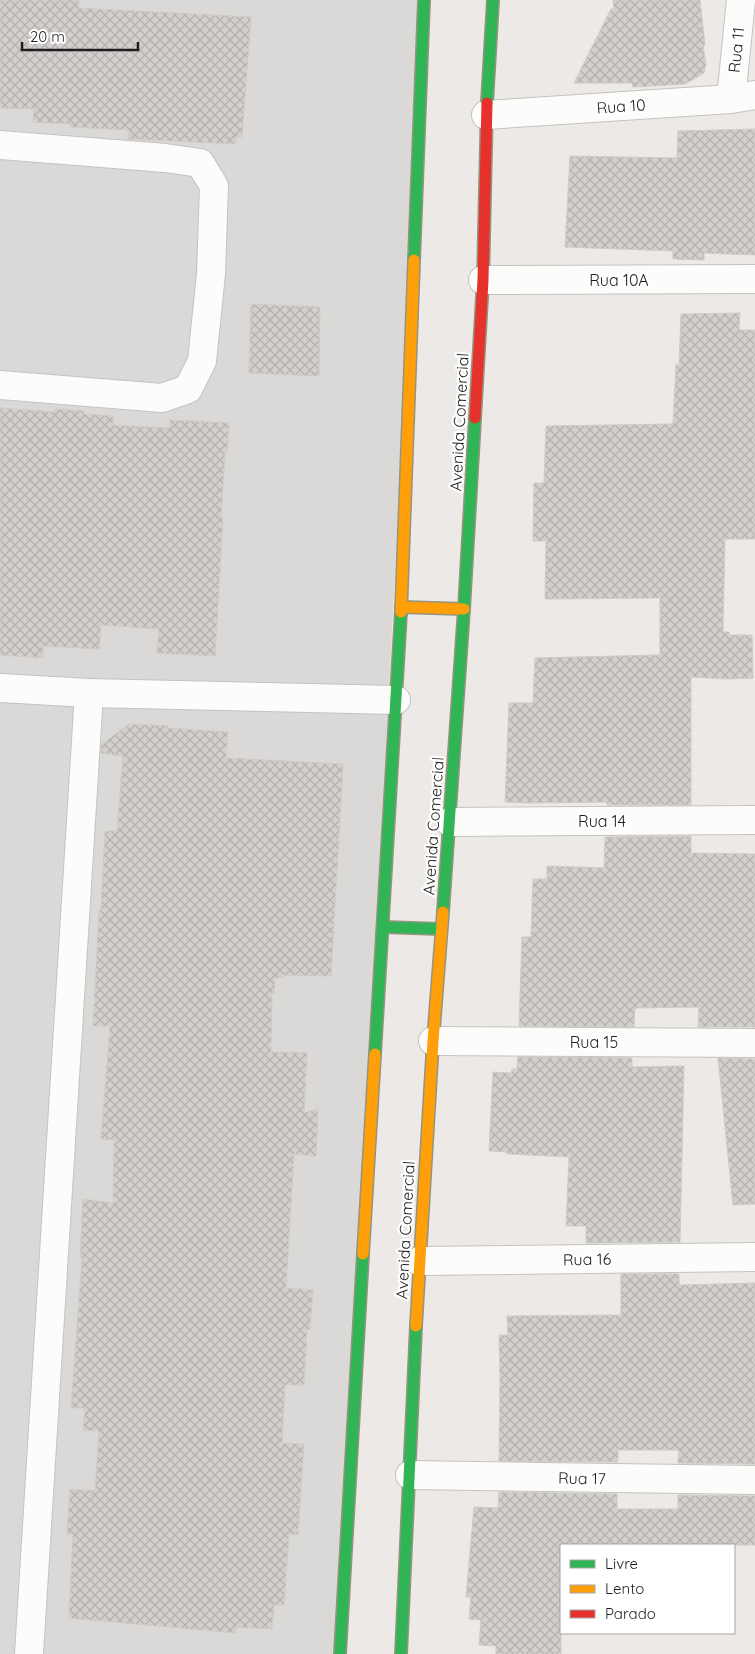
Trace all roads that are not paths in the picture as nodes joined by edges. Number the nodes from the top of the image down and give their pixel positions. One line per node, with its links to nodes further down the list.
1 (424, 0): 10 (street)
2 (493, 0): 5 (street, Avenida Comercial)
3 (741, 0): 4 (street, Rua 11)
4 (743, 97): 5 (street, Rua 10)
5 (486, 115): 8 (street, Avenida Comercial)
6 (0, 145): 9 (street)
7 (755, 279): 8 (street, Rua 10A)
8 (483, 280): 11 (street, Avenida Comercial)
9 (0, 385)
10 (401, 607): 11 (street); 14 (street)
11 (464, 609): 16 (street, Avenida Comercial)
12 (0, 688): 13 (street)
13 (89, 693): 14 (street); 25 (street)
14 (396, 700): 17 (street)
15 (755, 820): 16 (street, Rua 14)
16 (450, 822): 18 (street, Avenida Comercial)
17 (383, 927): 18 (street); 26 (street)
18 (441, 929): 19 (street, Avenida Comercial)
19 (433, 1040): 20 (street, Rua 15); 22 (street, Avenida Comercial)
20 (755, 1043)
21 (755, 1257): 22 (street, Rua 16)
22 (419, 1260): 23 (street, Avenida Comercial)
23 (410, 1475): 24 (street, Rua 17); 27 (street, Avenida Comercial)
24 (755, 1480)
25 (29, 1654)
26 (340, 1654)
27 (401, 1654)

